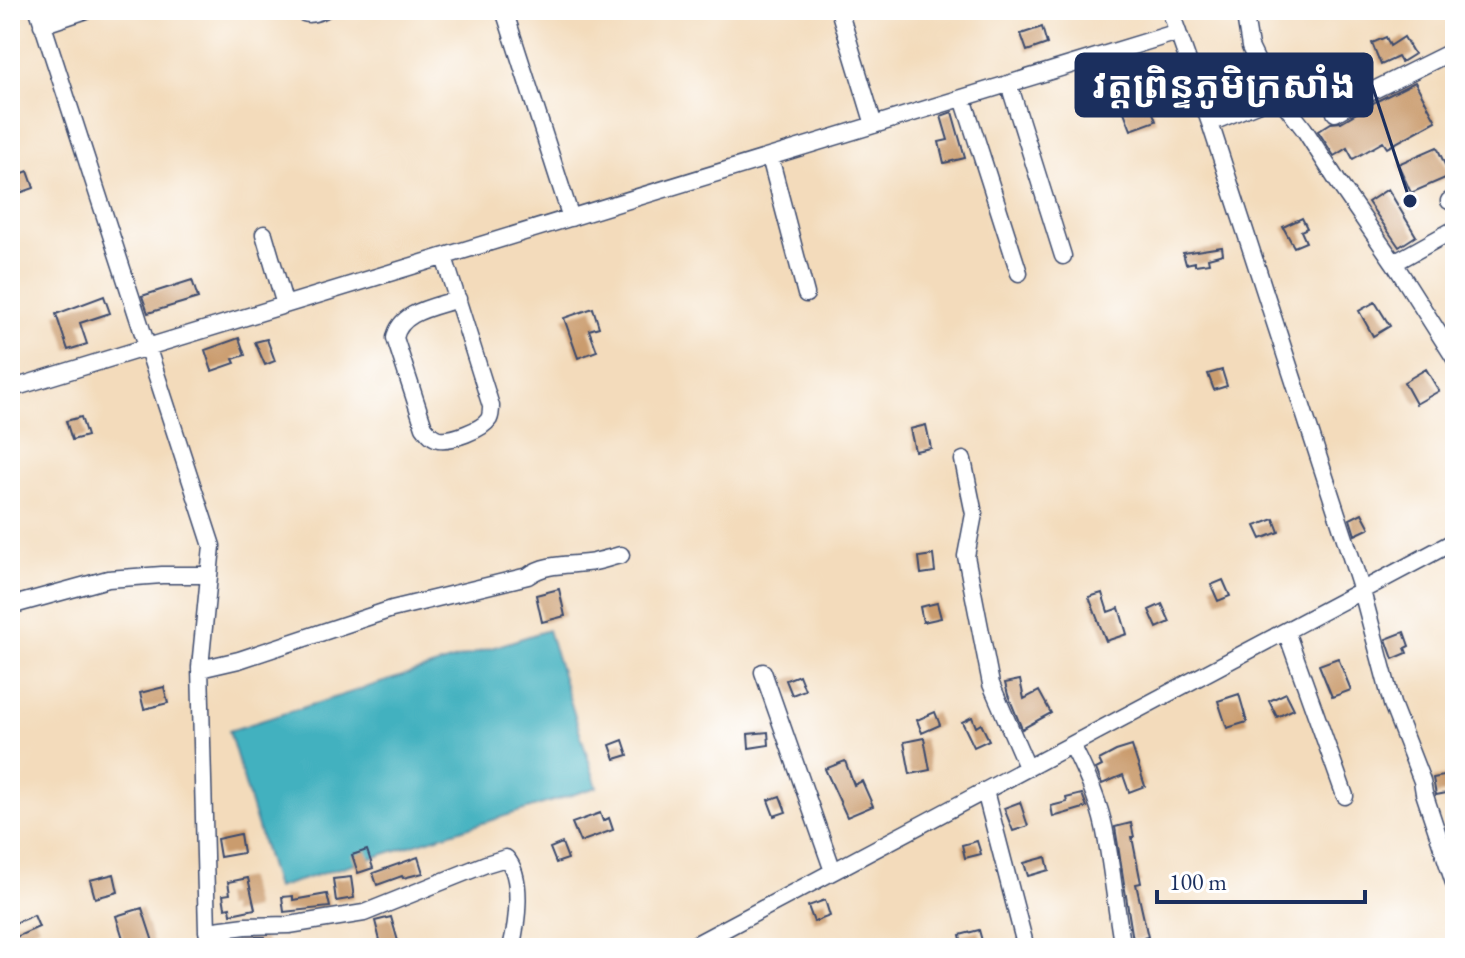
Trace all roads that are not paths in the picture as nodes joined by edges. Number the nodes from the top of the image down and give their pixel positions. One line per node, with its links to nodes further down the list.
1 (87, 10): 8 (street)
2 (300, 10): 3 (street)
3 (324, 10)
4 (504, 10): 18 (street)
5 (839, 10): 16 (street)
6 (1170, 10): 9 (street)
7 (1244, 10): 13 (street)
8 (40, 17): 28 (street)
9 (1178, 32): 11 (street); 15 (street)
10 (1455, 50): 14 (street)
11 (1009, 84): 12 (street); 21 (street)
12 (963, 98): 16 (street); 24 (street)
13 (1280, 98): 15 (street); 23 (street)
14 (1335, 113)
15 (1210, 123): 35 (street)
16 (874, 125): 17 (street)
17 (770, 157): 18 (street); 25 (street)
18 (571, 218): 22 (street)
19 (1455, 229): 23 (street)
20 (264, 234): 27 (street)
21 (1063, 256)
22 (444, 257): 26 (street); 27 (street)
23 (1394, 263): 29 (street)
24 (1019, 273)
25 (806, 294)
26 (458, 299): 26 (street)
27 (285, 305): 28 (street)
28 (142, 349): 30 (street); 34 (street)
29 (1455, 359)
30 (10, 389)
31 (963, 460): 41 (street)
32 (1455, 541): 35 (street)
33 (621, 555): 38 (street)
34 (209, 575): 36 (street); 38 (street)
35 (1362, 591): 37 (street); 45 (street)
36 (10, 606)
37 (1286, 631): 40 (street); 43 (street)
38 (200, 669): 46 (street)
39 (763, 672): 44 (street)
40 (1072, 745): 41 (street); 50 (street)
41 (1027, 767): 42 (street)
42 (985, 791): 44 (street); 49 (street)
43 (1345, 796)
44 (833, 871): 48 (street)
45 (1455, 886)
46 (209, 940): 47 (street)
47 (511, 948)
48 (689, 948)
49 (1026, 948)
50 (1123, 948)

